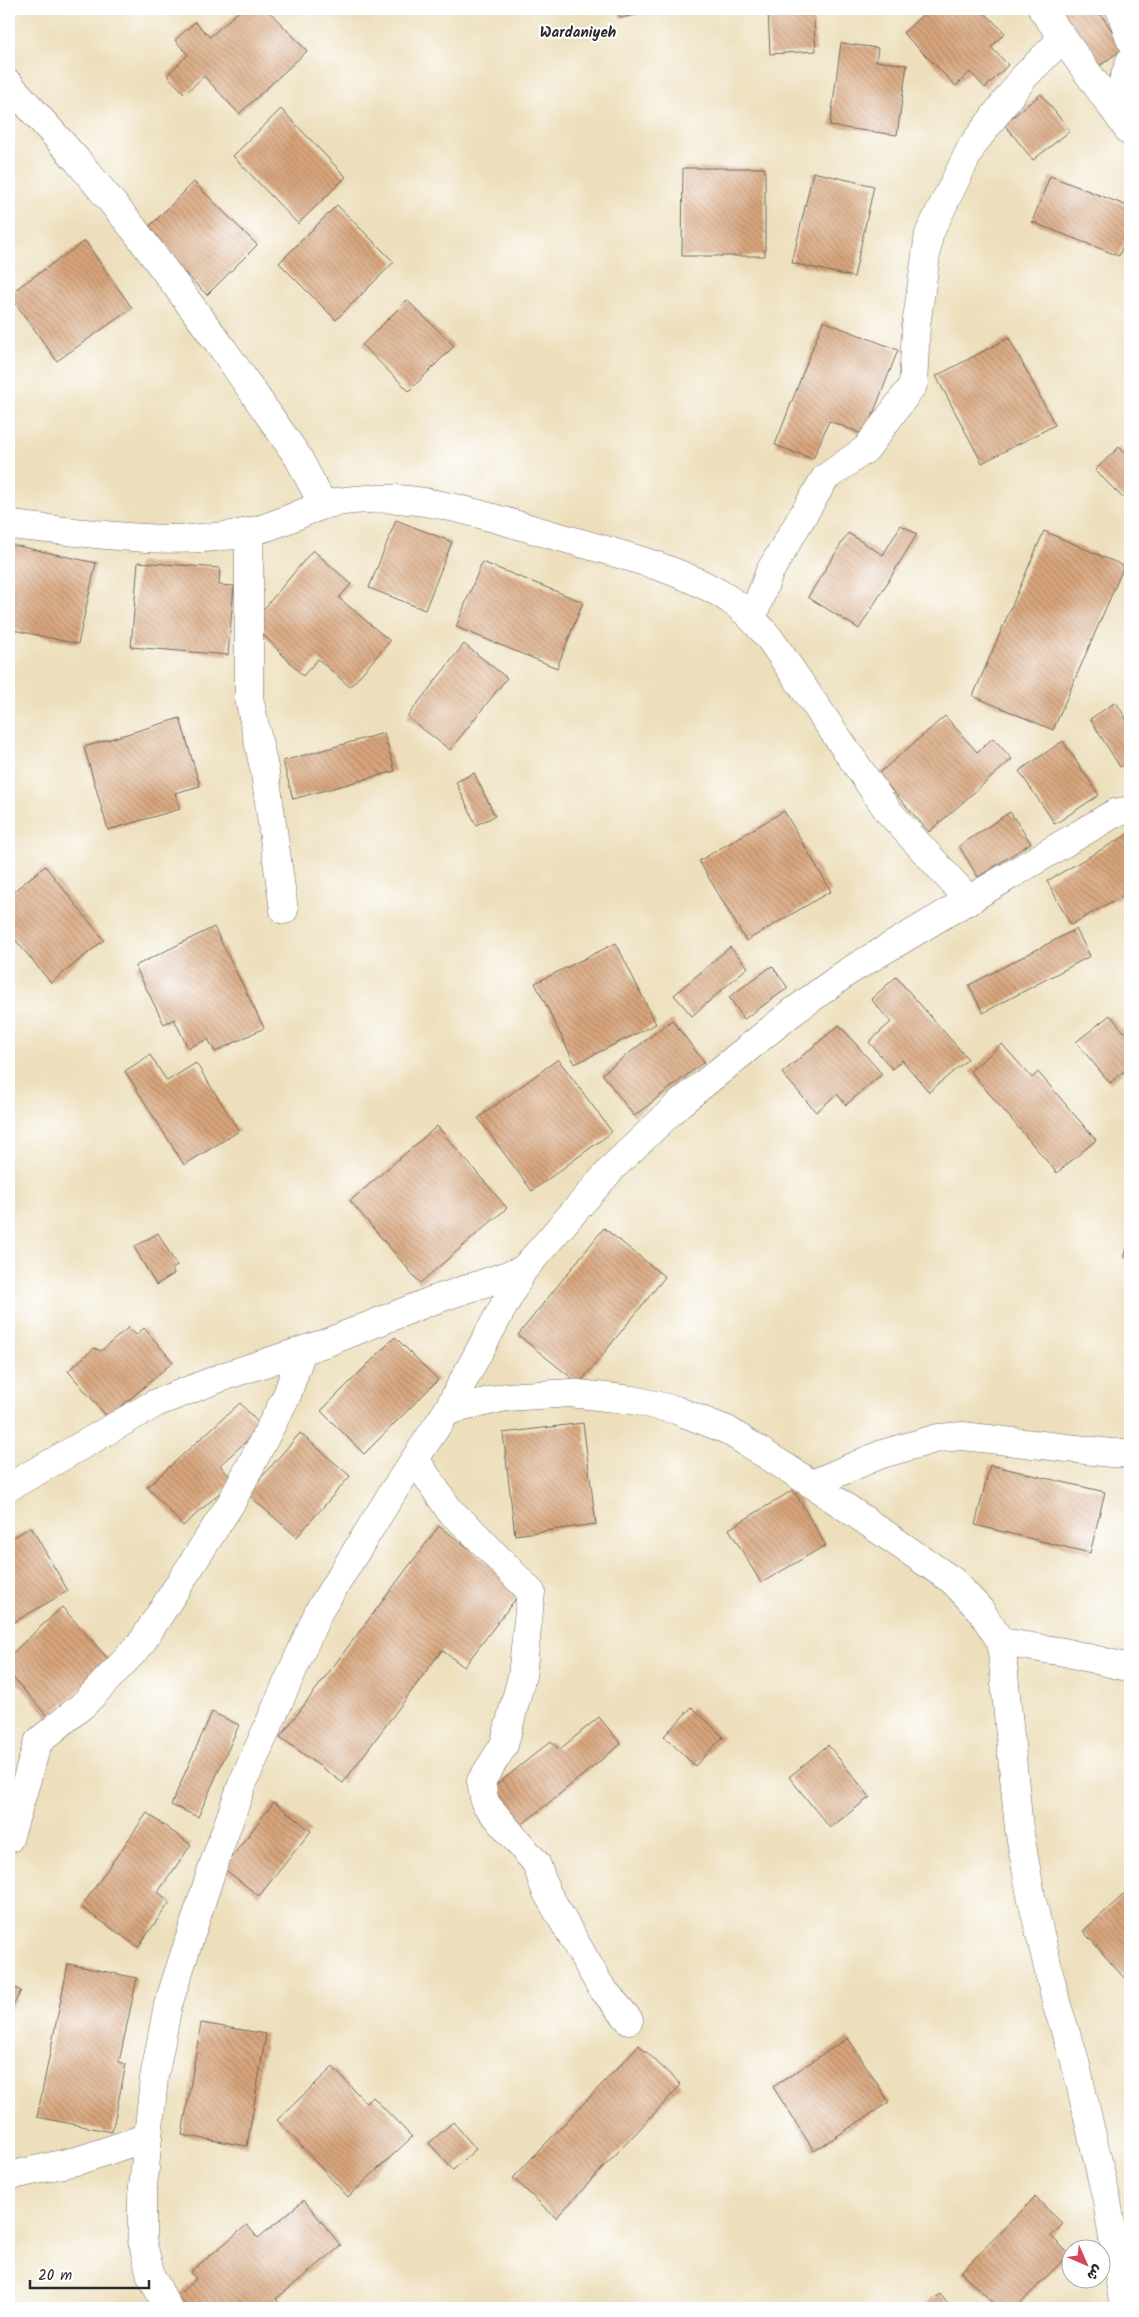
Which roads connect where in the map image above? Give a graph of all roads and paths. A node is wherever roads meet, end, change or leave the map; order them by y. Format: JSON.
{"nodes":[{"id":1,"x":1042,"y":9,"type":"edge"},
{"id":2,"x":1120,"y":9,"type":"edge"},
{"id":3,"x":1063,"y":38,"type":"junction"},
{"id":4,"x":1130,"y":39,"type":"edge"},
{"id":5,"x":1130,"y":61,"type":"edge"},
{"id":6,"x":9,"y":84,"type":"edge"},
{"id":7,"x":1114,"y":108,"type":"junction"},
{"id":8,"x":1130,"y":132,"type":"edge"},
{"id":9,"x":323,"y":505,"type":"junction"},
{"id":10,"x":9,"y":525,"type":"edge"},
{"id":11,"x":249,"y":532,"type":"junction"},
{"id":12,"x":752,"y":618,"type":"junction"},
{"id":13,"x":1130,"y":810,"type":"edge"},
{"id":14,"x":970,"y":901,"type":"junction"},
{"id":15,"x":284,"y":910,"type":"dead end"},
{"id":16,"x":523,"y":1270,"type":"junction"},
{"id":17,"x":302,"y":1351,"type":"junction"},
{"id":18,"x":447,"y":1411,"type":"junction"},
{"id":19,"x":1130,"y":1453,"type":"edge"},
{"id":20,"x":415,"y":1459,"type":"junction"},
{"id":21,"x":812,"y":1484,"type":"junction"},
{"id":22,"x":9,"y":1487,"type":"edge"},
{"id":23,"x":1001,"y":1642,"type":"junction"},
{"id":24,"x":1130,"y":1668,"type":"edge"},
{"id":25,"x":9,"y":1839,"type":"edge"},
{"id":26,"x":629,"y":2020,"type":"dead end"},
{"id":27,"x":148,"y":2138,"type":"junction"},
{"id":28,"x":9,"y":2176,"type":"edge"},
{"id":29,"x":168,"y":2308,"type":"edge"},
{"id":30,"x":1124,"y":2308,"type":"edge"}],
"edges":[{"from":1,"to":3,"type":"street"},
{"from":2,"to":4,"type":"street"},
{"from":3,"to":7,"type":"street"},
{"from":3,"to":12,"type":"street"},
{"from":5,"to":7,"type":"street"},
{"from":6,"to":9,"type":"street"},
{"from":7,"to":8,"type":"street"},
{"from":9,"to":11,"type":"street"},
{"from":9,"to":12,"type":"street"},
{"from":10,"to":11,"type":"street"},
{"from":11,"to":15,"type":"street"},
{"from":12,"to":14,"type":"street"},
{"from":13,"to":14,"type":"street"},
{"from":14,"to":16,"type":"street"},
{"from":16,"to":17,"type":"street"},
{"from":16,"to":18,"type":"street"},
{"from":17,"to":22,"type":"street"},
{"from":17,"to":25,"type":"street"},
{"from":18,"to":20,"type":"street"},
{"from":18,"to":21,"type":"street"},
{"from":19,"to":21,"type":"street"},
{"from":20,"to":26,"type":"street"},
{"from":20,"to":27,"type":"street"},
{"from":21,"to":23,"type":"street"},
{"from":23,"to":24,"type":"street"},
{"from":23,"to":30,"type":"street"},
{"from":27,"to":28,"type":"street"},
{"from":27,"to":29,"type":"street"}]}
